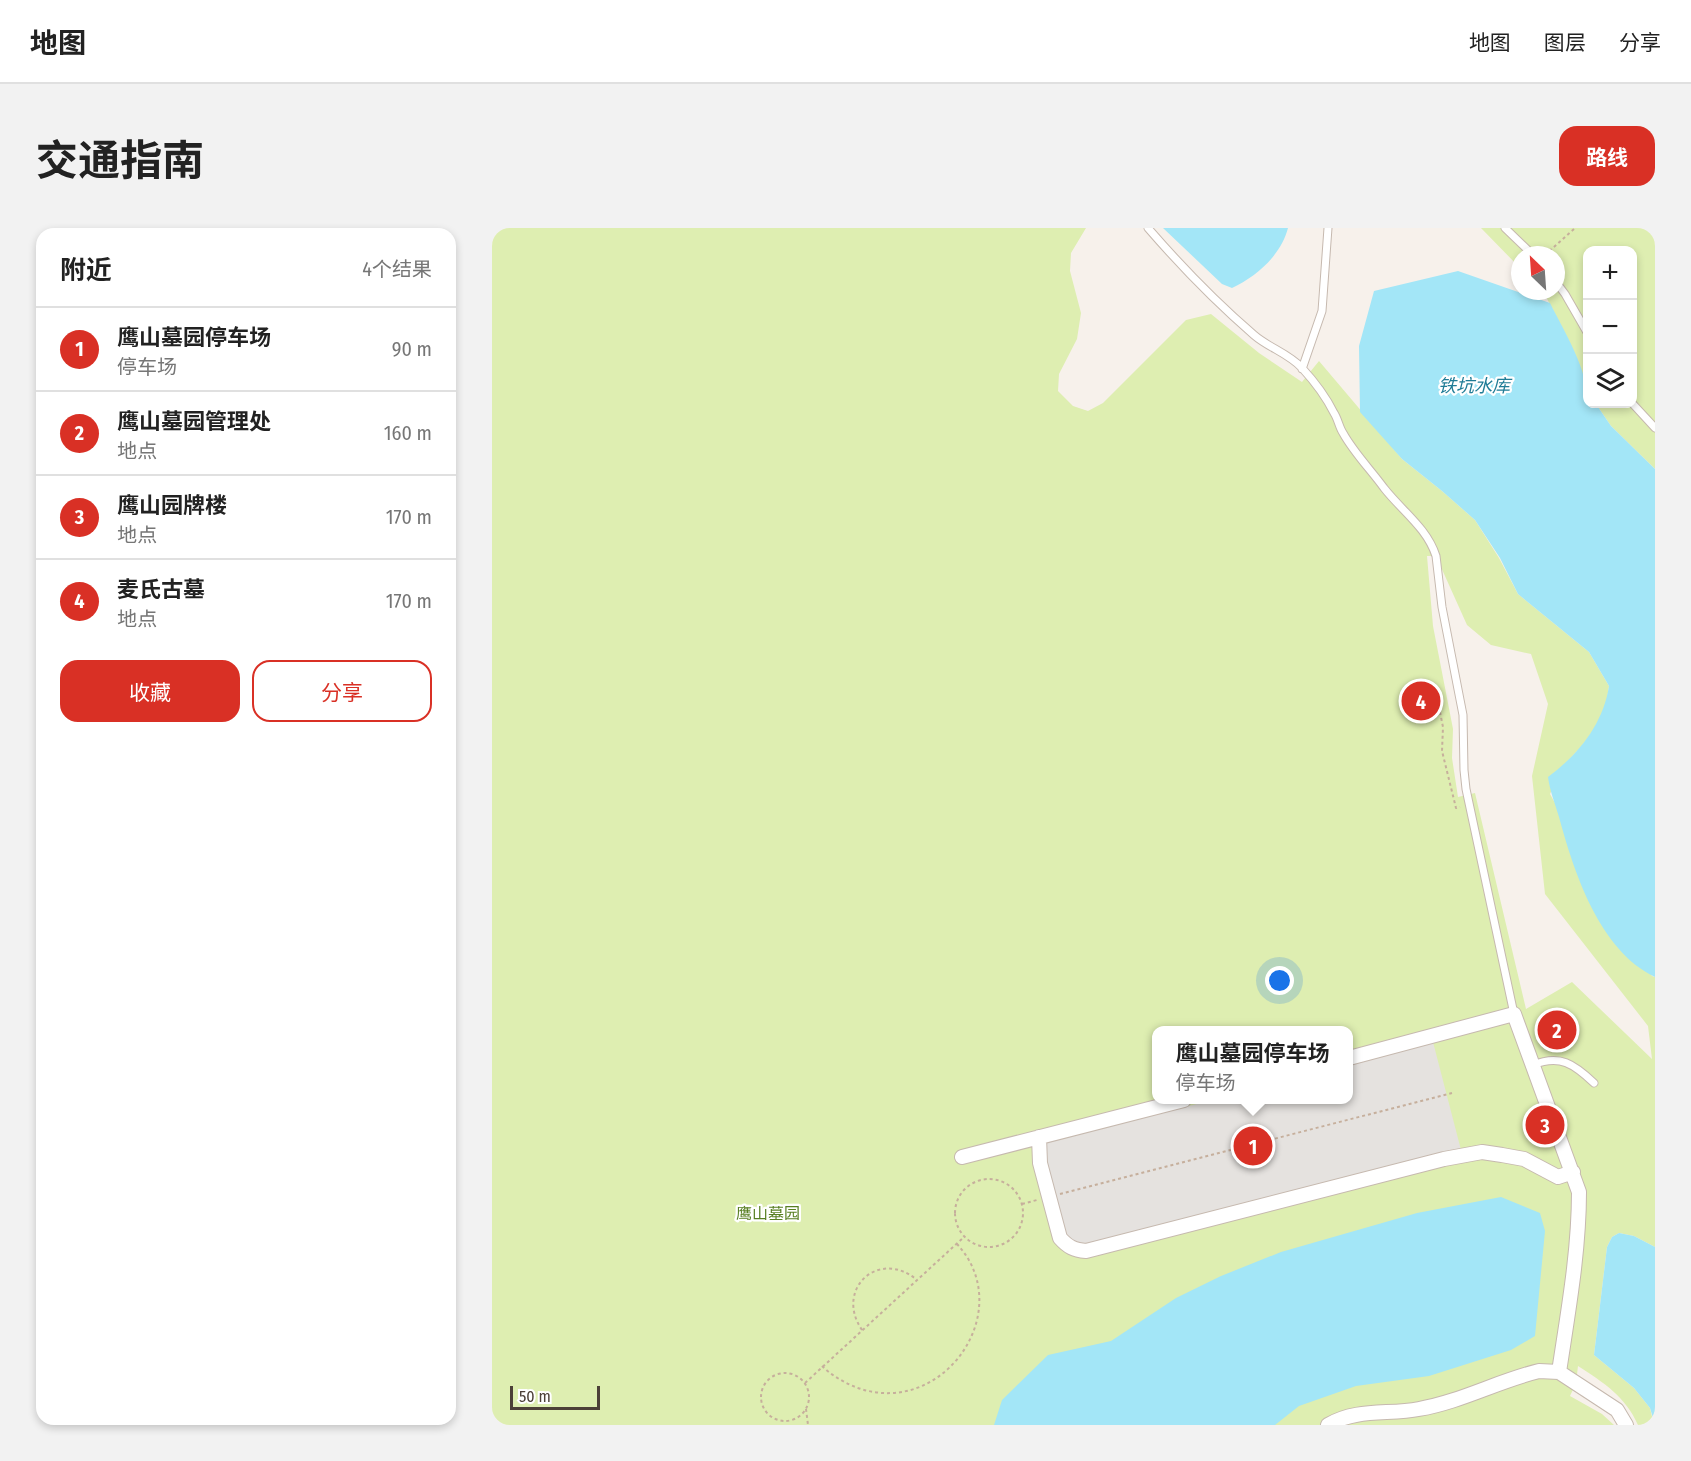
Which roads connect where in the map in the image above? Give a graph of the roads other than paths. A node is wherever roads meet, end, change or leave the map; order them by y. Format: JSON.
{"nodes":[{"id":1,"x":1148,"y":228,"type":"edge"},
{"id":2,"x":1328,"y":228,"type":"edge"},
{"id":3,"x":1505,"y":228,"type":"edge"},
{"id":4,"x":1524,"y":246,"type":"edge"},
{"id":5,"x":1565,"y":294,"type":"edge"},
{"id":6,"x":1583,"y":327,"type":"edge"},
{"id":7,"x":1302,"y":369,"type":"junction"},
{"id":8,"x":1637,"y":408,"type":"edge"},
{"id":9,"x":1655,"y":428,"type":"edge"},
{"id":10,"x":1514,"y":1014,"type":"junction"},
{"id":11,"x":1353,"y":1057,"type":"edge"},
{"id":12,"x":1533,"y":1065,"type":"junction"},
{"id":13,"x":1593,"y":1083,"type":"dead end"},
{"id":14,"x":1168,"y":1104,"type":"edge"},
{"id":15,"x":1039,"y":1137,"type":"junction"},
{"id":16,"x":962,"y":1157,"type":"dead end"},
{"id":17,"x":1572,"y":1172,"type":"junction"},
{"id":18,"x":1559,"y":1372,"type":"junction"},
{"id":19,"x":1328,"y":1425,"type":"edge"},
{"id":20,"x":1626,"y":1425,"type":"edge"}],
"edges":[{"from":1,"to":7,"type":"lane"},
{"from":2,"to":7,"type":"lane"},
{"from":3,"to":4,"type":"lane"},
{"from":5,"to":6,"type":"lane"},
{"from":7,"to":10,"type":"lane"},
{"from":8,"to":9,"type":"lane"},
{"from":10,"to":11,"type":"street"},
{"from":10,"to":12,"type":"street"},
{"from":12,"to":13,"type":"lane"},
{"from":12,"to":17,"type":"street"},
{"from":14,"to":15,"type":"street"},
{"from":15,"to":16,"type":"street"},
{"from":15,"to":17,"type":"street"},
{"from":17,"to":18,"type":"street"},
{"from":18,"to":19,"type":"street"},
{"from":18,"to":20,"type":"street"}]}
